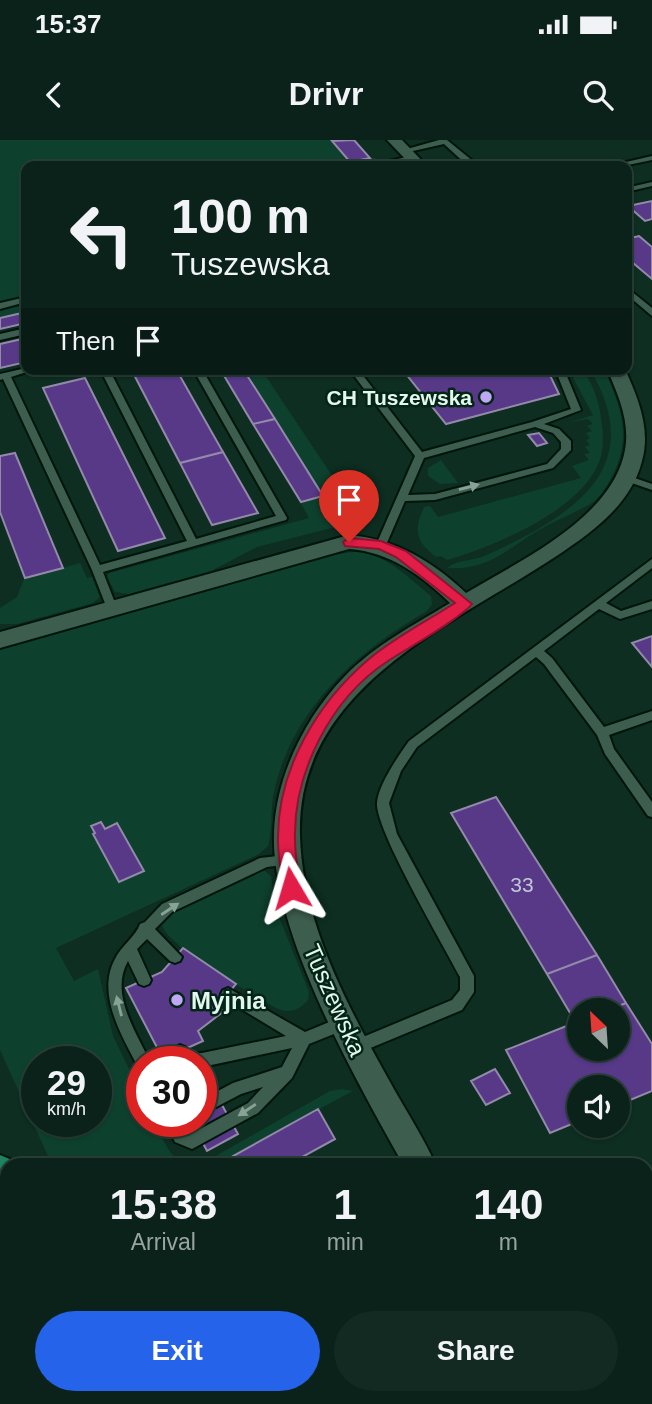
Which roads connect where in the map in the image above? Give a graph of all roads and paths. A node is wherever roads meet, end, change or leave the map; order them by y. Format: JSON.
{"nodes":[{"id":1,"x":444,"y":141,"type":"edge"},
{"id":2,"x":407,"y":154,"type":"edge"},
{"id":3,"x":652,"y":158,"type":"edge"},
{"id":4,"x":388,"y":161,"type":"edge"},
{"id":5,"x":467,"y":161,"type":"edge"},
{"id":6,"x":632,"y":162,"type":"edge"},
{"id":7,"x":652,"y":184,"type":"edge"},
{"id":8,"x":632,"y":189,"type":"edge"},
{"id":9,"x":632,"y":295,"type":"edge"},
{"id":10,"x":21,"y":301,"type":"edge"},
{"id":11,"x":0,"y":306,"type":"edge"},
{"id":12,"x":652,"y":313,"type":"edge"},
{"id":13,"x":21,"y":332,"type":"edge"},
{"id":14,"x":0,"y":337,"type":"edge"},
{"id":15,"x":21,"y":372,"type":"edge"},
{"id":16,"x":107,"y":375,"type":"edge"},
{"id":17,"x":200,"y":375,"type":"edge"},
{"id":18,"x":358,"y":375,"type":"edge"},
{"id":19,"x":561,"y":375,"type":"edge"},
{"id":20,"x":619,"y":375,"type":"edge"},
{"id":21,"x":3,"y":376,"type":"edge"},
{"id":22,"x":645,"y":421,"type":"edge"},
{"id":23,"x":535,"y":425,"type":"junction"},
{"id":24,"x":420,"y":456,"type":"junction"},
{"id":25,"x":629,"y":479,"type":"junction"},
{"id":26,"x":652,"y":487,"type":"edge"},
{"id":27,"x":402,"y":498,"type":"junction"},
{"id":28,"x":193,"y":543,"type":"junction"},
{"id":29,"x":381,"y":545,"type":"junction"},
{"id":30,"x":652,"y":563,"type":"edge"},
{"id":31,"x":97,"y":570,"type":"junction"},
{"id":32,"x":464,"y":604,"type":"junction"},
{"id":33,"x":599,"y":604,"type":"junction"},
{"id":34,"x":652,"y":605,"type":"edge"},
{"id":35,"x":112,"y":607,"type":"junction"},
{"id":36,"x":0,"y":640,"type":"edge"},
{"id":37,"x":536,"y":650,"type":"junction"},
{"id":38,"x":652,"y":715,"type":"edge"},
{"id":39,"x":602,"y":733,"type":"junction"},
{"id":40,"x":652,"y":811,"type":"edge"},
{"id":41,"x":287,"y":860,"type":"junction"},
{"id":42,"x":145,"y":928,"type":"junction"},
{"id":43,"x":129,"y":948,"type":"junction"},
{"id":44,"x":175,"y":957,"type":"dead end"},
{"id":45,"x":144,"y":980,"type":"dead end"},
{"id":46,"x":228,"y":993,"type":"dead end"},
{"id":47,"x":350,"y":1035,"type":"junction"},
{"id":48,"x":304,"y":1039,"type":"junction"},
{"id":49,"x":135,"y":1046,"type":"edge"},
{"id":50,"x":217,"y":1057,"type":"edge"},
{"id":51,"x":287,"y":1073,"type":"junction"},
{"id":52,"x":217,"y":1099,"type":"edge"},
{"id":53,"x":217,"y":1128,"type":"edge"},
{"id":54,"x":180,"y":1137,"type":"edge"},
{"id":55,"x":201,"y":1137,"type":"edge"},
{"id":56,"x":417,"y":1158,"type":"edge"}],
"edges":[{"from":1,"to":2,"type":"lane"},
{"from":1,"to":5,"type":"lane"},
{"from":2,"to":4,"type":"lane"},
{"from":3,"to":6,"type":"lane"},
{"from":7,"to":8,"type":"lane"},
{"from":9,"to":12,"type":"lane"},
{"from":10,"to":11,"type":"lane"},
{"from":13,"to":14,"type":"lane"},
{"from":15,"to":21,"type":"lane"},
{"from":16,"to":28,"type":"lane"},
{"from":17,"to":28,"type":"lane"},
{"from":18,"to":24,"type":"lane"},
{"from":19,"to":23,"type":"lane"},
{"from":20,"to":22,"type":"street","name":"Tuszewska"},
{"from":21,"to":31,"type":"lane"},
{"from":22,"to":25,"type":"street","name":"Tuszewska"},
{"from":23,"to":24,"type":"lane"},
{"from":27,"to":23,"type":"lane","one_way":true},
{"from":24,"to":27,"type":"lane"},
{"from":25,"to":26,"type":"lane"},
{"from":25,"to":32,"type":"street","name":"Tuszewska"},
{"from":27,"to":29,"type":"lane"},
{"from":28,"to":31,"type":"lane"},
{"from":29,"to":32,"type":"street"},
{"from":29,"to":35,"type":"street"},
{"from":30,"to":33,"type":"lane"},
{"from":31,"to":35,"type":"lane"},
{"from":32,"to":41,"type":"street","name":"Tuszewska"},
{"from":33,"to":34,"type":"lane"},
{"from":33,"to":37,"type":"lane"},
{"from":35,"to":36,"type":"street"},
{"from":37,"to":39,"type":"lane"},
{"from":37,"to":47,"type":"lane"},
{"from":38,"to":39,"type":"lane"},
{"from":39,"to":40,"type":"lane"},
{"from":42,"to":41,"type":"lane","one_way":true},
{"from":41,"to":47,"type":"street","name":"Tuszewska"},
{"from":42,"to":43,"type":"lane"},
{"from":42,"to":44,"type":"lane"},
{"from":43,"to":45,"type":"lane"},
{"from":49,"to":43,"type":"lane","one_way":true},
{"from":46,"to":48,"type":"lane"},
{"from":47,"to":48,"type":"lane"},
{"from":47,"to":56,"type":"street","name":"Tuszewska"},
{"from":48,"to":50,"type":"lane"},
{"from":48,"to":51,"type":"lane"},
{"from":51,"to":52,"type":"lane"},
{"from":51,"to":53,"type":"lane","one_way":true},
{"from":55,"to":54,"type":"lane","one_way":true}]}
